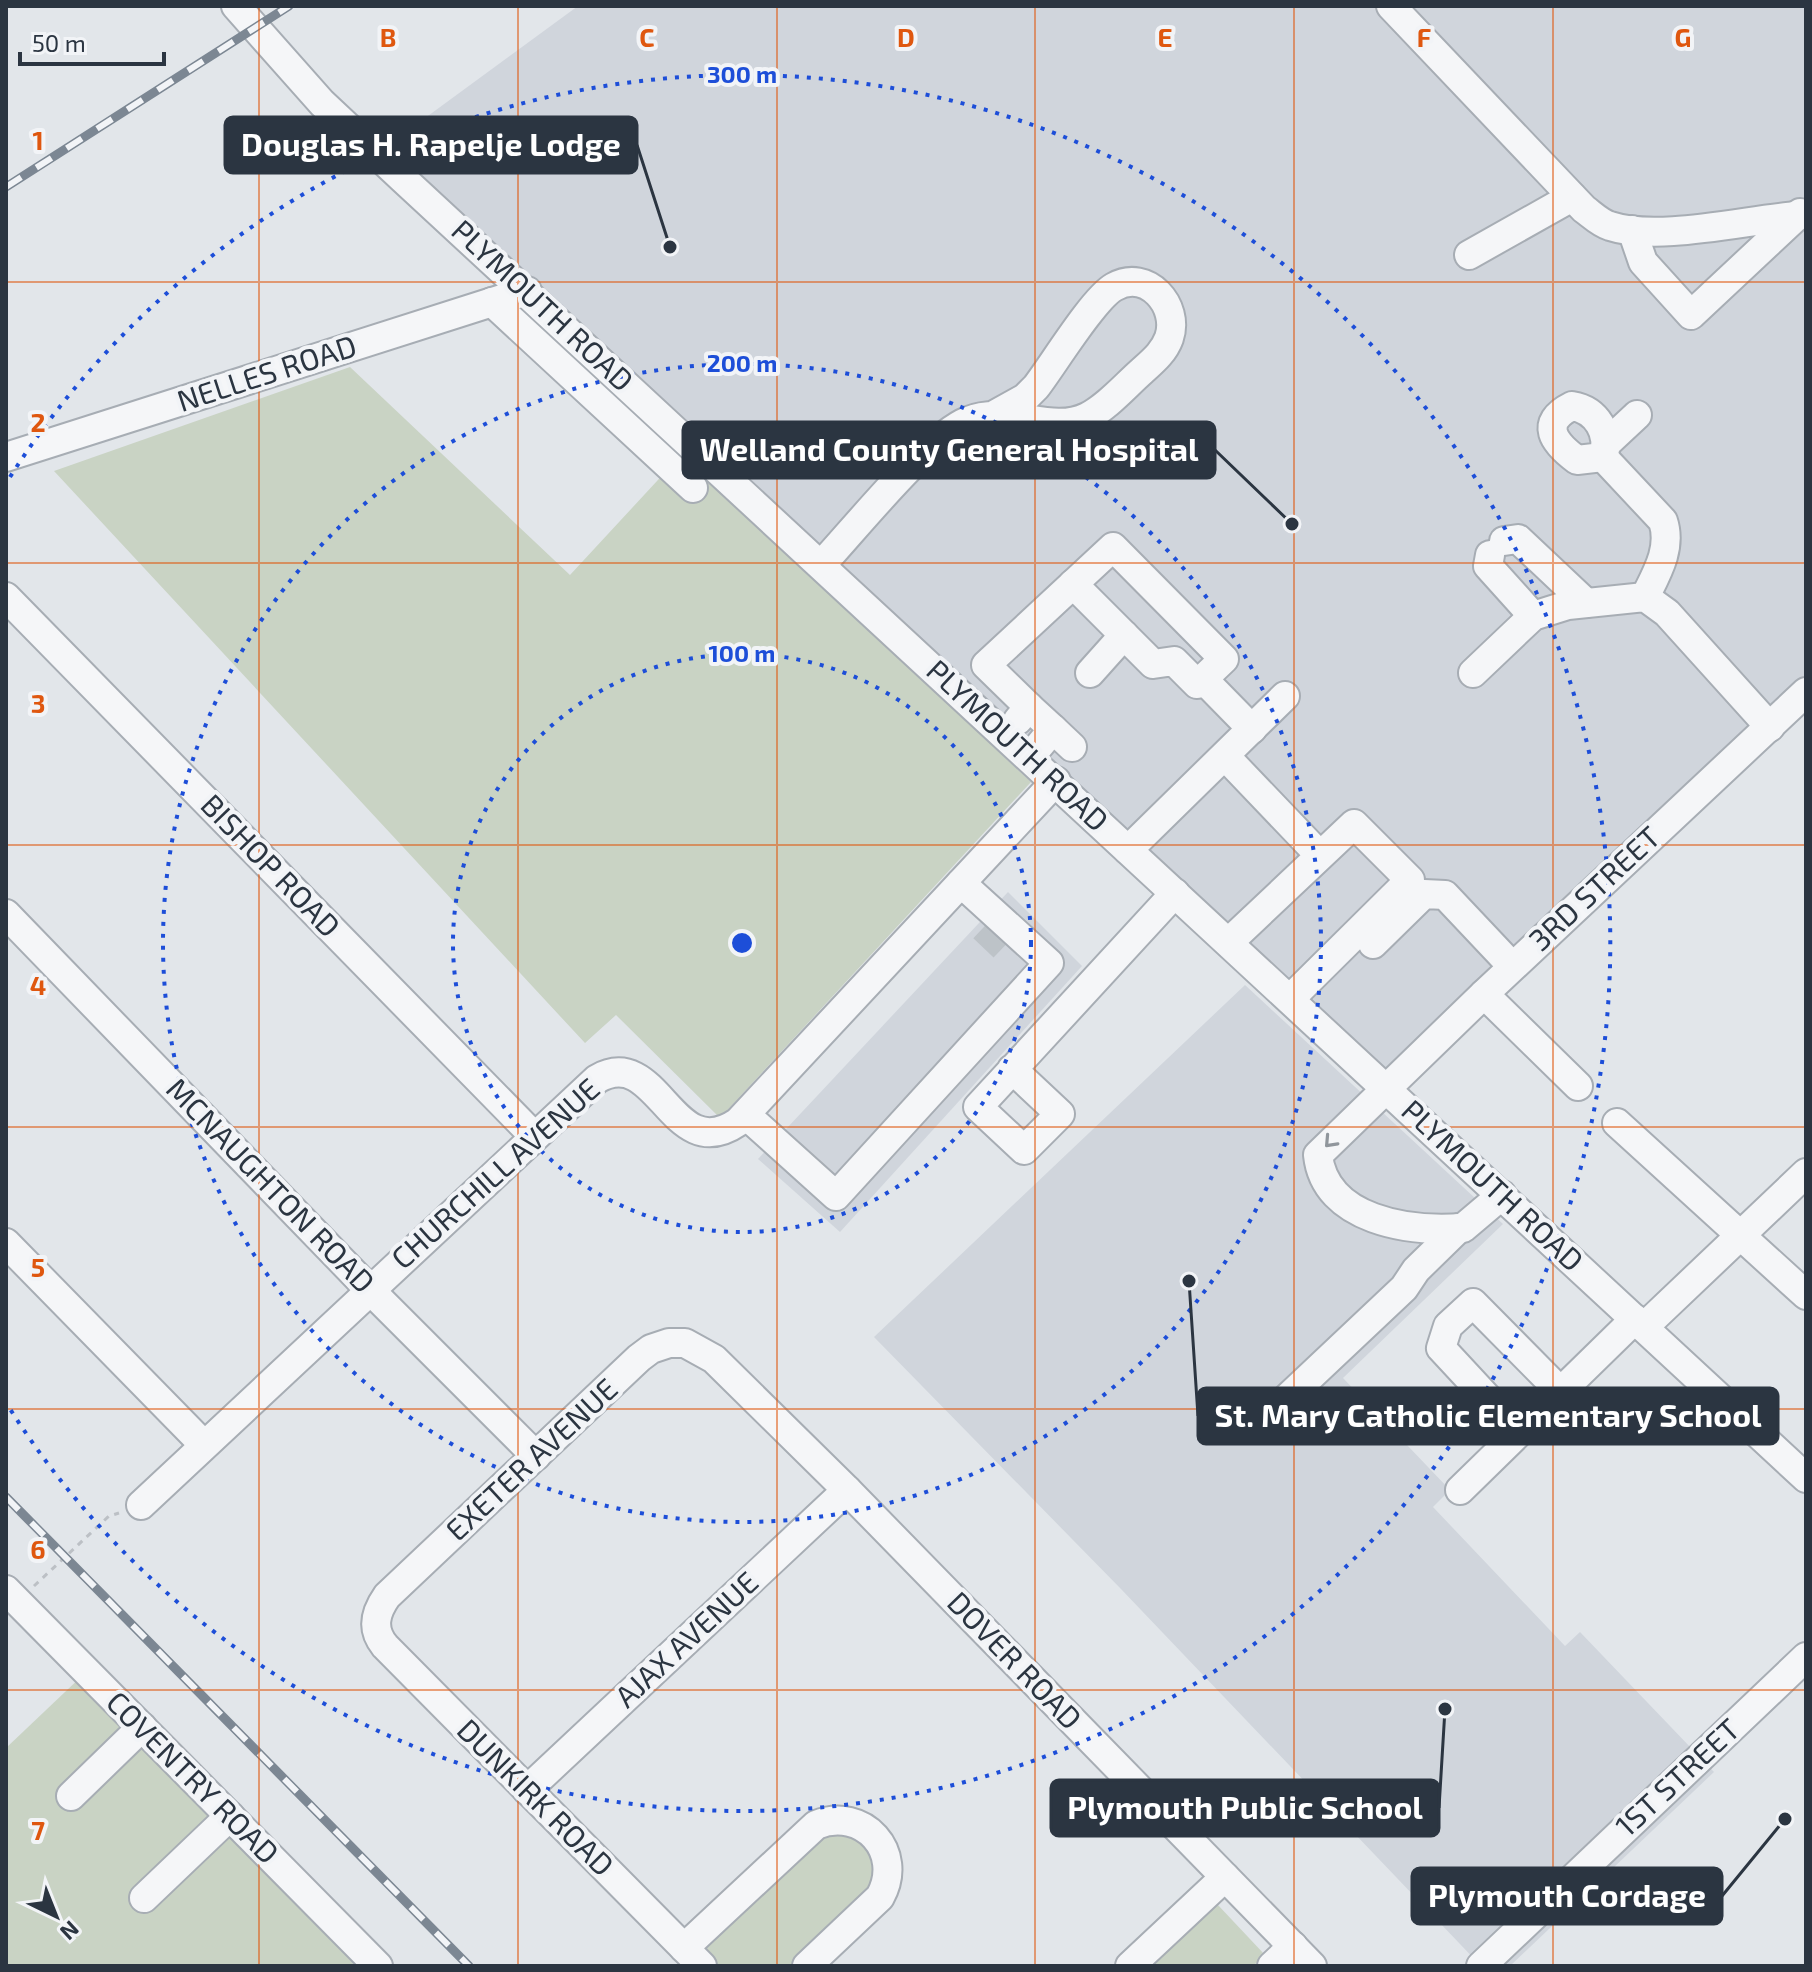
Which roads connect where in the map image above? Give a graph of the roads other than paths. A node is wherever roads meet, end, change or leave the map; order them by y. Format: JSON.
{"nodes":[{"id":1,"x":236,"y":6,"type":"edge"},
{"id":2,"x":1391,"y":6,"type":"edge"},
{"id":3,"x":1572,"y":197,"type":"junction"},
{"id":4,"x":1801,"y":212,"type":"edge"},
{"id":5,"x":1632,"y":230,"type":"junction"},
{"id":6,"x":1469,"y":255,"type":"dead end"},
{"id":7,"x":527,"y":291,"type":"junction"},
{"id":8,"x":492,"y":302,"type":"junction"},
{"id":9,"x":996,"y":414,"type":"junction"},
{"id":10,"x":1637,"y":415,"type":"dead end"},
{"id":11,"x":6,"y":457,"type":"edge"},
{"id":12,"x":693,"y":488,"type":"dead end"},
{"id":13,"x":822,"y":564,"type":"junction"},
{"id":14,"x":1073,"y":584,"type":"junction"},
{"id":15,"x":6,"y":597,"type":"edge"},
{"id":16,"x":1645,"y":597,"type":"junction"},
{"id":17,"x":1586,"y":603,"type":"junction"},
{"id":18,"x":1533,"y":616,"type":"junction"},
{"id":19,"x":1124,"y":635,"type":"junction"},
{"id":20,"x":1090,"y":673,"type":"dead end"},
{"id":21,"x":1473,"y":673,"type":"dead end"},
{"id":22,"x":1203,"y":679,"type":"junction"},
{"id":23,"x":1806,"y":692,"type":"edge"},
{"id":24,"x":1285,"y":696,"type":"dead end"},
{"id":25,"x":1029,"y":707,"type":"junction"},
{"id":26,"x":1770,"y":727,"type":"junction"},
{"id":27,"x":1252,"y":729,"type":"junction"},
{"id":28,"x":1005,"y":734,"type":"junction"},
{"id":29,"x":1225,"y":756,"type":"junction"},
{"id":30,"x":1030,"y":757,"type":"junction"},
{"id":31,"x":1056,"y":781,"type":"junction"},
{"id":32,"x":1310,"y":845,"type":"dead end"},
{"id":33,"x":1128,"y":850,"type":"junction"},
{"id":34,"x":968,"y":888,"type":"junction"},
{"id":35,"x":1175,"y":893,"type":"junction"},
{"id":36,"x":6,"y":914,"type":"edge"},
{"id":37,"x":983,"y":928,"type":"tunnel mouth"},
{"id":38,"x":1229,"y":942,"type":"junction"},
{"id":39,"x":1373,"y":944,"type":"dead end"},
{"id":40,"x":1005,"y":949,"type":"tunnel mouth"},
{"id":41,"x":1512,"y":966,"type":"junction"},
{"id":42,"x":1036,"y":977,"type":"junction"},
{"id":43,"x":1484,"y":994,"type":"junction"},
{"id":44,"x":1290,"y":999,"type":"junction"},
{"id":45,"x":1012,"y":1069,"type":"dead end"},
{"id":46,"x":1578,"y":1086,"type":"dead end"},
{"id":47,"x":1386,"y":1088,"type":"junction"},
{"id":48,"x":746,"y":1115,"type":"junction"},
{"id":49,"x":1617,"y":1123,"type":"dead end"},
{"id":50,"x":534,"y":1136,"type":"junction"},
{"id":51,"x":1806,"y":1173,"type":"edge"},
{"id":52,"x":1502,"y":1195,"type":"junction"},
{"id":53,"x":1459,"y":1228,"type":"junction"},
{"id":54,"x":1739,"y":1237,"type":"junction"},
{"id":55,"x":6,"y":1243,"type":"edge"},
{"id":56,"x":370,"y":1290,"type":"junction"},
{"id":57,"x":1806,"y":1295,"type":"edge"},
{"id":58,"x":1640,"y":1323,"type":"junction"},
{"id":59,"x":714,"y":1359,"type":"joint"},
{"id":60,"x":1561,"y":1392,"type":"junction"},
{"id":61,"x":1265,"y":1419,"type":"dead end"},
{"id":62,"x":1519,"y":1432,"type":"junction"},
{"id":63,"x":204,"y":1445,"type":"junction"},
{"id":64,"x":536,"y":1456,"type":"junction"},
{"id":65,"x":1806,"y":1478,"type":"edge"},
{"id":66,"x":847,"y":1490,"type":"junction"},
{"id":67,"x":1460,"y":1490,"type":"dead end"},
{"id":68,"x":141,"y":1505,"type":"road end"},
{"id":69,"x":12,"y":1596,"type":"edge"},
{"id":70,"x":376,"y":1625,"type":"joint"},
{"id":71,"x":1806,"y":1657,"type":"edge"},
{"id":72,"x":142,"y":1727,"type":"junction"},
{"id":73,"x":527,"y":1790,"type":"junction"},
{"id":74,"x":71,"y":1796,"type":"dead end"},
{"id":75,"x":230,"y":1816,"type":"junction"},
{"id":76,"x":1225,"y":1877,"type":"junction"},
{"id":77,"x":144,"y":1898,"type":"dead end"},
{"id":78,"x":1302,"y":1956,"type":"edge"},
{"id":79,"x":693,"y":1957,"type":"edge"},
{"id":80,"x":378,"y":1966,"type":"edge"},
{"id":81,"x":807,"y":1966,"type":"edge"},
{"id":82,"x":1130,"y":1966,"type":"edge"},
{"id":83,"x":1272,"y":1966,"type":"edge"},
{"id":84,"x":1481,"y":1966,"type":"edge"}],
"edges":[{"from":1,"to":7,"type":"street","name":"PLYMOUTH ROAD"},
{"from":2,"to":3,"type":"street"},
{"from":3,"to":5,"type":"street"},
{"from":3,"to":6,"type":"street"},
{"from":4,"to":5,"type":"street"},
{"from":4,"to":5,"type":"street"},
{"from":7,"to":8,"type":"street","name":"NELLES ROAD"},
{"from":7,"to":13,"type":"street","name":"PLYMOUTH ROAD"},
{"from":8,"to":11,"type":"street","name":"NELLES ROAD"},
{"from":8,"to":12,"type":"street"},
{"from":9,"to":9,"type":"street"},
{"from":9,"to":13,"type":"street"},
{"from":10,"to":16,"type":"street"},
{"from":13,"to":28,"type":"street","name":"PLYMOUTH ROAD"},
{"from":14,"to":19,"type":"street"},
{"from":14,"to":22,"type":"street"},
{"from":14,"to":25,"type":"street"},
{"from":15,"to":50,"type":"street","name":"BISHOP ROAD"},
{"from":16,"to":17,"type":"street"},
{"from":16,"to":26,"type":"street"},
{"from":17,"to":18,"type":"street"},
{"from":17,"to":18,"type":"street"},
{"from":18,"to":21,"type":"street"},
{"from":19,"to":20,"type":"street"},
{"from":19,"to":22,"type":"street"},
{"from":22,"to":27,"type":"street"},
{"from":23,"to":26,"type":"street","name":"3RD STREET"},
{"from":24,"to":27,"type":"street"},
{"from":25,"to":28,"type":"street"},
{"from":25,"to":30,"type":"street"},
{"from":26,"to":41,"type":"street","name":"3RD STREET"},
{"from":27,"to":29,"type":"street"},
{"from":28,"to":30,"type":"street","name":"PLYMOUTH ROAD"},
{"from":29,"to":32,"type":"street"},
{"from":29,"to":33,"type":"street"},
{"from":30,"to":31,"type":"street","name":"PLYMOUTH ROAD"},
{"from":31,"to":33,"type":"street","name":"PLYMOUTH ROAD"},
{"from":31,"to":34,"type":"street","name":"CHURCHILL AVENUE"},
{"from":33,"to":35,"type":"street","name":"PLYMOUTH ROAD"},
{"from":34,"to":37,"type":"street"},
{"from":34,"to":42,"type":"street"},
{"from":34,"to":48,"type":"street","name":"CHURCHILL AVENUE"},
{"from":35,"to":38,"type":"street","name":"PLYMOUTH ROAD"},
{"from":35,"to":45,"type":"street"},
{"from":36,"to":56,"type":"street","name":"MCNAUGHTON ROAD"},
{"from":38,"to":44,"type":"street","name":"PLYMOUTH ROAD"},
{"from":38,"to":44,"type":"street"},
{"from":39,"to":41,"type":"street"},
{"from":40,"to":42,"type":"street"},
{"from":41,"to":43,"type":"street","name":"3RD STREET"},
{"from":42,"to":48,"type":"street"},
{"from":43,"to":46,"type":"street"},
{"from":43,"to":47,"type":"street","name":"3RD STREET"},
{"from":44,"to":47,"type":"street","name":"PLYMOUTH ROAD"},
{"from":47,"to":52,"type":"street","name":"PLYMOUTH ROAD"},
{"from":47,"to":53,"type":"street","name":"3RD STREET","one_way":true},
{"from":48,"to":50,"type":"street","name":"CHURCHILL AVENUE"},
{"from":49,"to":54,"type":"street"},
{"from":50,"to":56,"type":"street","name":"CHURCHILL AVENUE"},
{"from":51,"to":54,"type":"street"},
{"from":52,"to":53,"type":"street"},
{"from":52,"to":58,"type":"street","name":"PLYMOUTH ROAD"},
{"from":53,"to":61,"type":"street"},
{"from":54,"to":57,"type":"street"},
{"from":54,"to":58,"type":"street"},
{"from":55,"to":63,"type":"street"},
{"from":56,"to":63,"type":"street","name":"CHURCHILL AVENUE"},
{"from":56,"to":64,"type":"street","name":"MCNAUGHTON ROAD"},
{"from":58,"to":60,"type":"street"},
{"from":58,"to":65,"type":"street","name":"PLYMOUTH ROAD"},
{"from":59,"to":64,"type":"street","name":"EXETER AVENUE"},
{"from":59,"to":66,"type":"street","name":"DOVER ROAD"},
{"from":60,"to":62,"type":"street"},
{"from":60,"to":62,"type":"street"},
{"from":62,"to":67,"type":"street"},
{"from":63,"to":68,"type":"street","name":"CHURCHILL AVENUE"},
{"from":64,"to":70,"type":"street","name":"EXETER AVENUE"},
{"from":66,"to":73,"type":"street","name":"AJAX AVENUE"},
{"from":66,"to":76,"type":"street","name":"DOVER ROAD"},
{"from":69,"to":72,"type":"street","name":"COVENTRY ROAD"},
{"from":70,"to":73,"type":"street","name":"DUNKIRK ROAD"},
{"from":71,"to":84,"type":"street","name":"1ST STREET"},
{"from":72,"to":74,"type":"street"},
{"from":72,"to":75,"type":"street","name":"COVENTRY ROAD"},
{"from":73,"to":79,"type":"street","name":"DUNKIRK ROAD"},
{"from":75,"to":77,"type":"street"},
{"from":75,"to":80,"type":"street","name":"COVENTRY ROAD"},
{"from":76,"to":78,"type":"street","name":"DOVER ROAD"},
{"from":76,"to":82,"type":"street"},
{"from":78,"to":83,"type":"street"},
{"from":79,"to":81,"type":"street"}]}
